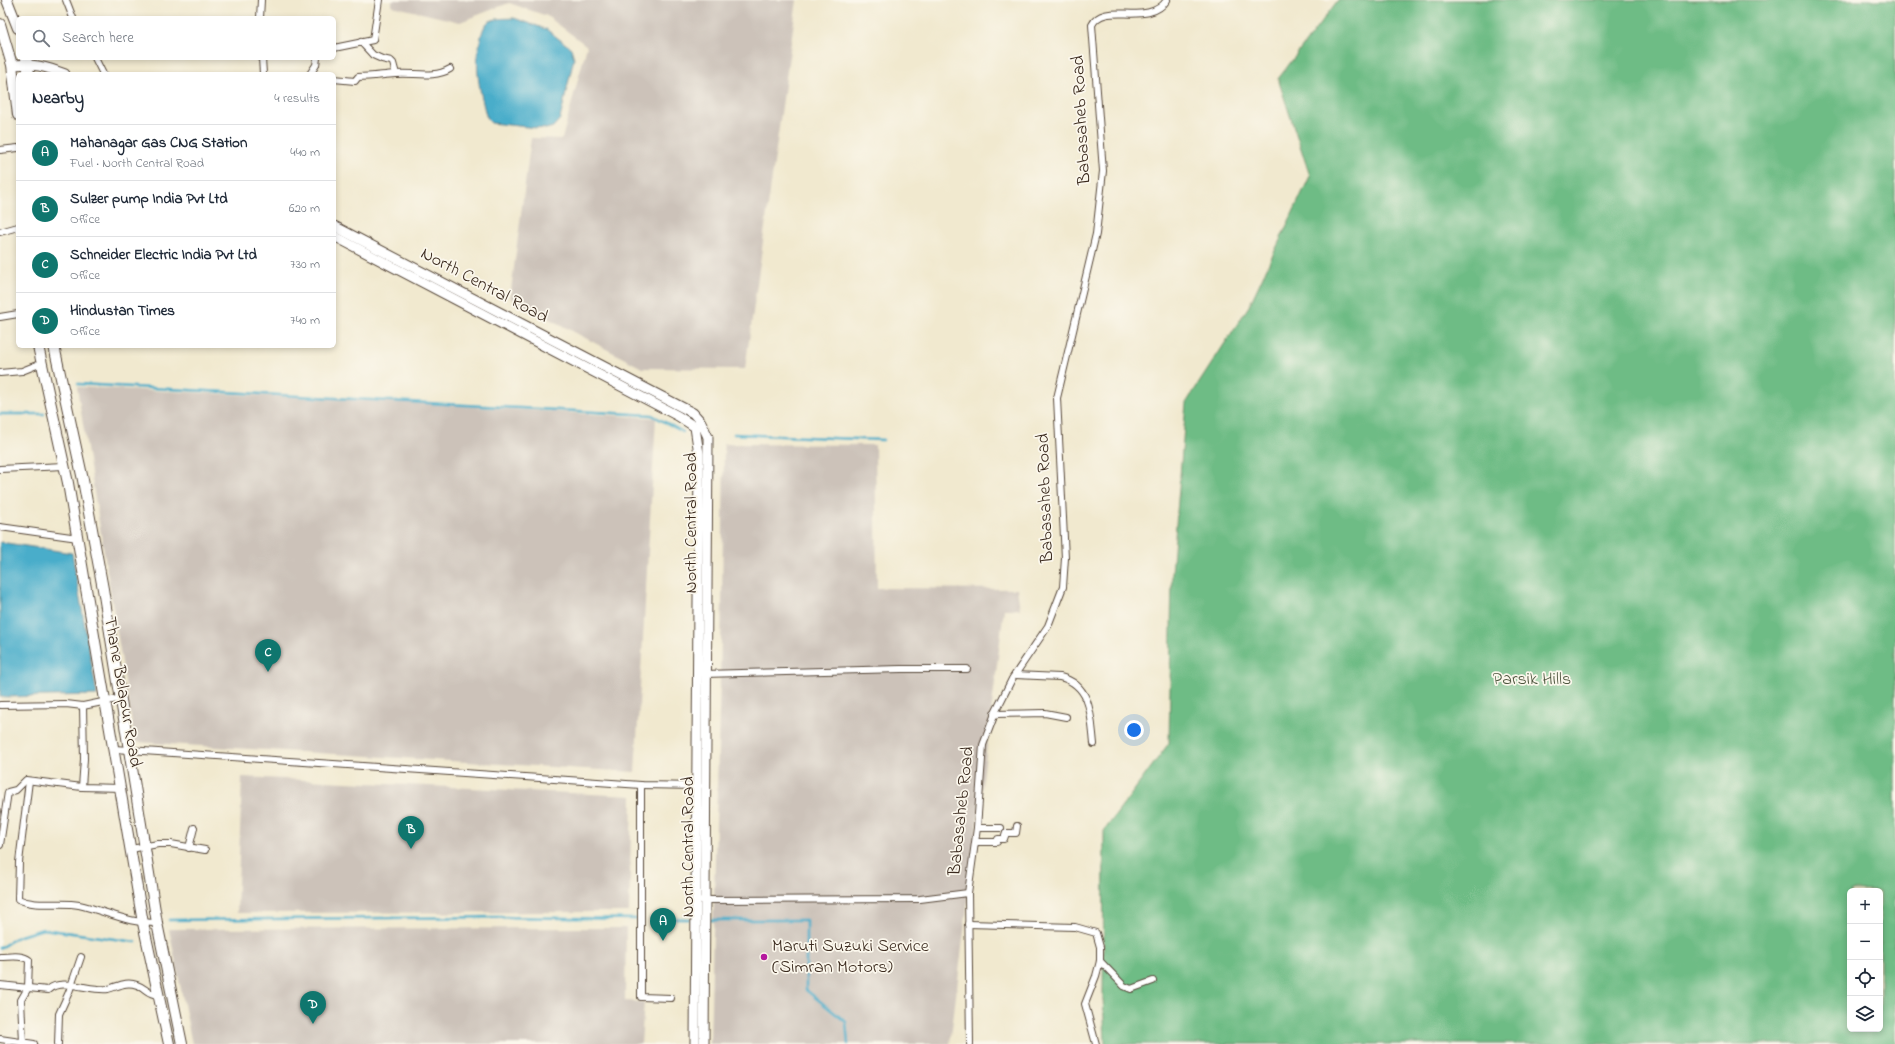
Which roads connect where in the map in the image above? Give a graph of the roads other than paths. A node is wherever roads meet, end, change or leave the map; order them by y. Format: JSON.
{"nodes":[{"id":1,"x":7,"y":0,"type":"edge"},
{"id":2,"x":66,"y":0,"type":"edge"},
{"id":3,"x":261,"y":0,"type":"edge"},
{"id":4,"x":379,"y":0,"type":"edge"},
{"id":5,"x":1167,"y":0,"type":"edge"},
{"id":6,"x":72,"y":16,"type":"edge"},
{"id":7,"x":260,"y":16,"type":"edge"},
{"id":8,"x":16,"y":23,"type":"edge"},
{"id":9,"x":0,"y":24,"type":"edge"},
{"id":10,"x":361,"y":42,"type":"junction"},
{"id":11,"x":336,"y":48,"type":"edge"},
{"id":12,"x":96,"y":60,"type":"edge"},
{"id":13,"x":262,"y":60,"type":"edge"},
{"id":14,"x":317,"y":60,"type":"edge"},
{"id":15,"x":27,"y":61,"type":"edge"},
{"id":16,"x":12,"y":65,"type":"junction"},
{"id":17,"x":450,"y":69,"type":"dead end"},
{"id":18,"x":29,"y":72,"type":"edge"},
{"id":19,"x":60,"y":72,"type":"edge"},
{"id":20,"x":102,"y":72,"type":"edge"},
{"id":21,"x":263,"y":72,"type":"edge"},
{"id":22,"x":311,"y":72,"type":"edge"},
{"id":23,"x":396,"y":74,"type":"junction"},
{"id":24,"x":336,"y":79,"type":"edge"},
{"id":25,"x":16,"y":83,"type":"edge"},
{"id":26,"x":16,"y":148,"type":"edge"},
{"id":27,"x":0,"y":150,"type":"edge"},
{"id":28,"x":336,"y":227,"type":"edge"},
{"id":29,"x":16,"y":228,"type":"edge"},
{"id":30,"x":0,"y":232,"type":"edge"},
{"id":31,"x":336,"y":237,"type":"edge"},
{"id":32,"x":16,"y":314,"type":"edge"},
{"id":33,"x":0,"y":317,"type":"edge"},
{"id":34,"x":38,"y":348,"type":"edge"},
{"id":35,"x":54,"y":348,"type":"edge"},
{"id":36,"x":42,"y":363,"type":"junction"},
{"id":37,"x":0,"y":372,"type":"edge"},
{"id":38,"x":699,"y":426,"type":"junction"},
{"id":39,"x":64,"y":466,"type":"junction"},
{"id":40,"x":0,"y":469,"type":"edge"},
{"id":41,"x":0,"y":527,"type":"edge"},
{"id":42,"x":78,"y":538,"type":"junction"},
{"id":43,"x":967,"y":669,"type":"dead end"},
{"id":44,"x":697,"y":674,"type":"junction"},
{"id":45,"x":707,"y":674,"type":"junction"},
{"id":46,"x":1016,"y":675,"type":"junction"},
{"id":47,"x":122,"y":698,"type":"junction"},
{"id":48,"x":106,"y":701,"type":"junction"},
{"id":49,"x":0,"y":705,"type":"edge"},
{"id":50,"x":83,"y":706,"type":"junction"},
{"id":51,"x":994,"y":714,"type":"junction"},
{"id":52,"x":1066,"y":717,"type":"dead end"},
{"id":53,"x":1094,"y":744,"type":"dead end"},
{"id":54,"x":114,"y":749,"type":"junction"},
{"id":55,"x":130,"y":750,"type":"junction"},
{"id":56,"x":29,"y":781,"type":"junction"},
{"id":57,"x":641,"y":785,"type":"junction"},
{"id":58,"x":701,"y":786,"type":"junction"},
{"id":59,"x":82,"y":787,"type":"junction"},
{"id":60,"x":121,"y":788,"type":"junction"},
{"id":61,"x":1017,"y":826,"type":"dead end"},
{"id":62,"x":194,"y":828,"type":"dead end"},
{"id":63,"x":977,"y":828,"type":"junction"},
{"id":64,"x":1001,"y":828,"type":"dead end"},
{"id":65,"x":976,"y":842,"type":"junction"},
{"id":66,"x":0,"y":845,"type":"edge"},
{"id":67,"x":145,"y":846,"type":"junction"},
{"id":68,"x":189,"y":848,"type":"junction"},
{"id":69,"x":131,"y":849,"type":"junction"},
{"id":70,"x":205,"y":850,"type":"dead end"},
{"id":71,"x":968,"y":893,"type":"junction"},
{"id":72,"x":700,"y":900,"type":"junction"},
{"id":73,"x":157,"y":923,"type":"junction"},
{"id":74,"x":144,"y":924,"type":"junction"},
{"id":75,"x":968,"y":924,"type":"junction"},
{"id":76,"x":0,"y":957,"type":"edge"},
{"id":77,"x":81,"y":957,"type":"dead end"},
{"id":78,"x":1100,"y":961,"type":"junction"},
{"id":79,"x":1153,"y":981,"type":"dead end"},
{"id":80,"x":0,"y":985,"type":"edge"},
{"id":81,"x":70,"y":985,"type":"junction"},
{"id":82,"x":28,"y":988,"type":"junction"},
{"id":83,"x":159,"y":995,"type":"junction"},
{"id":84,"x":671,"y":998,"type":"dead end"},
{"id":85,"x":0,"y":1039,"type":"edge"},
{"id":86,"x":23,"y":1042,"type":"junction"},
{"id":87,"x":34,"y":1044,"type":"edge"},
{"id":88,"x":58,"y":1044,"type":"edge"},
{"id":89,"x":169,"y":1044,"type":"edge"},
{"id":90,"x":182,"y":1044,"type":"edge"},
{"id":91,"x":695,"y":1044,"type":"edge"},
{"id":92,"x":704,"y":1044,"type":"edge"},
{"id":93,"x":970,"y":1044,"type":"edge"},
{"id":94,"x":1096,"y":1044,"type":"edge"}],
"edges":[{"from":1,"to":8,"type":"main road"},
{"from":2,"to":6,"type":"street"},
{"from":3,"to":7,"type":"street"},
{"from":4,"to":10,"type":"street"},
{"from":5,"to":46,"type":"street","name":"Babasaheb Road"},
{"from":9,"to":16,"type":"main road"},
{"from":10,"to":11,"type":"street"},
{"from":10,"to":23,"type":"street"},
{"from":12,"to":20,"type":"street"},
{"from":13,"to":21,"type":"street"},
{"from":14,"to":22,"type":"street"},
{"from":15,"to":16,"type":"main road"},
{"from":15,"to":18,"type":"main road"},
{"from":15,"to":19,"type":"main road"},
{"from":16,"to":25,"type":"main road"},
{"from":17,"to":23,"type":"street"},
{"from":23,"to":24,"type":"street"},
{"from":26,"to":27,"type":"street"},
{"from":28,"to":38,"type":"main road","name":"North Central Road"},
{"from":29,"to":30,"type":"street"},
{"from":31,"to":38,"type":"main road","name":"North Central Road"},
{"from":32,"to":33,"type":"street"},
{"from":34,"to":36,"type":"main road","name":"Thane Belapur Road"},
{"from":35,"to":47,"type":"main road","name":"Thane Belapur Road"},
{"from":36,"to":37,"type":"street"},
{"from":36,"to":39,"type":"main road","name":"Thane Belapur Road"},
{"from":38,"to":44,"type":"main road","name":"North Central Road"},
{"from":38,"to":45,"type":"main road","name":"North Central Road"},
{"from":39,"to":40,"type":"street"},
{"from":39,"to":42,"type":"main road","name":"Thane Belapur Road"},
{"from":41,"to":42,"type":"street"},
{"from":42,"to":48,"type":"main road","name":"Thane Belapur Road"},
{"from":43,"to":45,"type":"street"},
{"from":44,"to":45,"type":"street"},
{"from":44,"to":58,"type":"main road","name":"North Central Road"},
{"from":45,"to":58,"type":"main road","name":"North Central Road"},
{"from":46,"to":51,"type":"street","name":"Babasaheb Road"},
{"from":46,"to":53,"type":"street"},
{"from":47,"to":48,"type":"street"},
{"from":47,"to":55,"type":"main road","name":"Thane Belapur Road"},
{"from":48,"to":50,"type":"street"},
{"from":48,"to":54,"type":"main road","name":"Thane Belapur Road"},
{"from":49,"to":50,"type":"street"},
{"from":50,"to":59,"type":"street"},
{"from":51,"to":52,"type":"street"},
{"from":51,"to":63,"type":"street","name":"Babasaheb Road"},
{"from":54,"to":55,"type":"street"},
{"from":54,"to":60,"type":"main road","name":"Thane Belapur Road"},
{"from":55,"to":57,"type":"street"},
{"from":55,"to":67,"type":"main road","name":"Thane Belapur Road"},
{"from":56,"to":59,"type":"street"},
{"from":56,"to":66,"type":"street"},
{"from":56,"to":74,"type":"street"},
{"from":57,"to":58,"type":"street"},
{"from":57,"to":84,"type":"street"},
{"from":58,"to":72,"type":"main road","name":"North Central Road"},
{"from":59,"to":60,"type":"street"},
{"from":60,"to":69,"type":"main road","name":"Thane Belapur Road"},
{"from":61,"to":65,"type":"street"},
{"from":62,"to":68,"type":"street"},
{"from":63,"to":64,"type":"street"},
{"from":63,"to":65,"type":"street","name":"Babasaheb Road"},
{"from":65,"to":71,"type":"street","name":"Babasaheb Road"},
{"from":67,"to":68,"type":"street"},
{"from":67,"to":69,"type":"street"},
{"from":67,"to":73,"type":"main road","name":"Thane Belapur Road"},
{"from":68,"to":70,"type":"street"},
{"from":69,"to":74,"type":"main road","name":"Thane Belapur Road"},
{"from":71,"to":72,"type":"street"},
{"from":71,"to":75,"type":"street","name":"Babasaheb Road"},
{"from":72,"to":91,"type":"main road","name":"North Central Road"},
{"from":72,"to":92,"type":"main road","name":"North Central Road"},
{"from":73,"to":74,"type":"street"},
{"from":73,"to":90,"type":"main road","name":"Thane Belapur Road"},
{"from":74,"to":83,"type":"main road","name":"Thane Belapur Road"},
{"from":75,"to":78,"type":"street"},
{"from":75,"to":93,"type":"street","name":"Babasaheb Road"},
{"from":76,"to":82,"type":"street"},
{"from":77,"to":81,"type":"street"},
{"from":78,"to":79,"type":"street"},
{"from":78,"to":94,"type":"street"},
{"from":80,"to":82,"type":"street"},
{"from":81,"to":82,"type":"street"},
{"from":81,"to":83,"type":"street"},
{"from":81,"to":88,"type":"street"},
{"from":82,"to":86,"type":"street"},
{"from":83,"to":89,"type":"main road","name":"Thane Belapur Road"},
{"from":85,"to":86,"type":"street"},
{"from":86,"to":87,"type":"street"}]}
